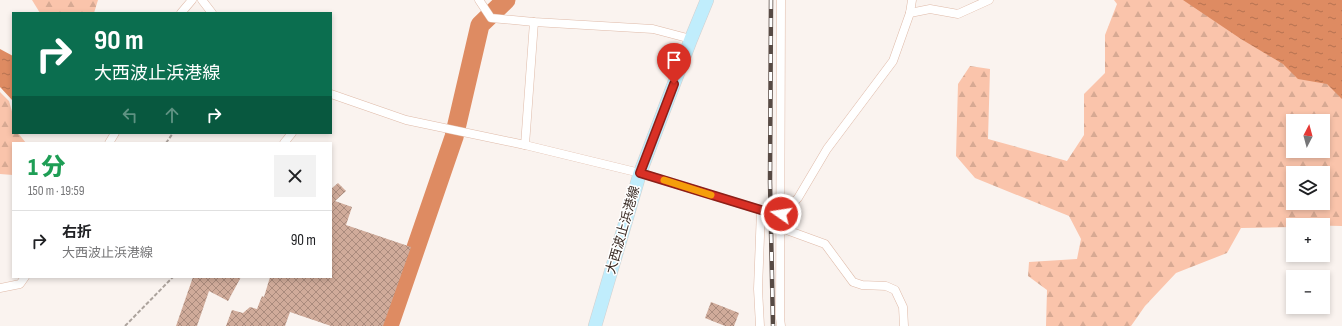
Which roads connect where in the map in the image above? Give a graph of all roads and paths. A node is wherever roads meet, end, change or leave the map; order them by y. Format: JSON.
{"nodes":[{"id":1,"x":192,"y":0,"type":"edge"},
{"id":2,"x":202,"y":0,"type":"edge"},
{"id":3,"x":479,"y":0,"type":"edge"},
{"id":4,"x":707,"y":0,"type":"edge"},
{"id":5,"x":782,"y":0,"type":"edge"},
{"id":6,"x":912,"y":0,"type":"edge"},
{"id":7,"x":989,"y":0,"type":"edge"},
{"id":8,"x":181,"y":12,"type":"edge"},
{"id":9,"x":211,"y":12,"type":"edge"},
{"id":10,"x":910,"y":13,"type":"junction"},
{"id":11,"x":534,"y":22,"type":"junction"},
{"id":12,"x":691,"y":39,"type":"junction"},
{"id":13,"x":332,"y":94,"type":"edge"},
{"id":14,"x":291,"y":134,"type":"edge"},
{"id":15,"x":285,"y":142,"type":"edge"},
{"id":16,"x":525,"y":145,"type":"junction"},
{"id":17,"x":640,"y":173,"type":"junction"},
{"id":18,"x":761,"y":210,"type":"junction"},
{"id":19,"x":781,"y":214,"type":"junction"},
{"id":20,"x":781,"y":228,"type":"junction"},
{"id":21,"x":24,"y":278,"type":"edge"},
{"id":22,"x":172,"y":278,"type":"edge"},
{"id":23,"x":0,"y":288,"type":"edge"},
{"id":24,"x":125,"y":326,"type":"edge"},
{"id":25,"x":595,"y":326,"type":"edge"},
{"id":26,"x":760,"y":326,"type":"edge"},
{"id":27,"x":781,"y":326,"type":"edge"},
{"id":28,"x":904,"y":326,"type":"edge"}],
"edges":[{"from":1,"to":8,"type":"street"},
{"from":2,"to":9,"type":"street"},
{"from":3,"to":11,"type":"street"},
{"from":4,"to":12,"type":"main road","name":"大西波止浜港線"},
{"from":5,"to":19,"type":"street"},
{"from":6,"to":10,"type":"street"},
{"from":7,"to":10,"type":"street"},
{"from":10,"to":19,"type":"street"},
{"from":11,"to":12,"type":"street"},
{"from":11,"to":16,"type":"street"},
{"from":12,"to":17,"type":"main road","name":"大西波止浜港線"},
{"from":13,"to":16,"type":"street"},
{"from":14,"to":15,"type":"street"},
{"from":16,"to":17,"type":"street"},
{"from":17,"to":18,"type":"street"},
{"from":17,"to":25,"type":"main road","name":"大西波止浜港線"},
{"from":18,"to":19,"type":"street"},
{"from":18,"to":26,"type":"street"},
{"from":19,"to":20,"type":"street"},
{"from":20,"to":27,"type":"street"},
{"from":20,"to":28,"type":"street"},
{"from":21,"to":23,"type":"street"},
{"from":22,"to":24,"type":"path"}]}
